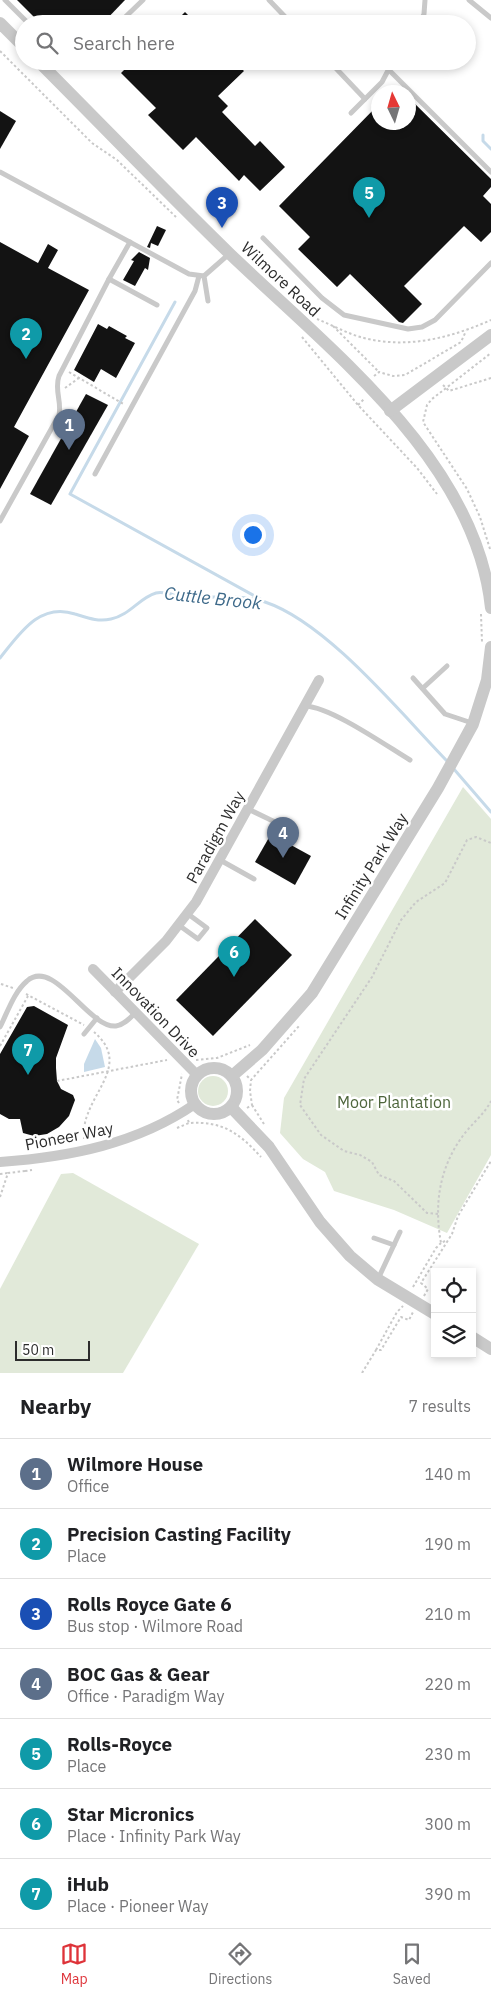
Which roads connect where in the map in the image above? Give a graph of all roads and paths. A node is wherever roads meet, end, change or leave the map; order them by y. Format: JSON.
{"nodes":[{"id":1,"x":5,"y":0,"type":"edge"},
{"id":2,"x":143,"y":0,"type":"edge"},
{"id":3,"x":269,"y":0,"type":"edge"},
{"id":4,"x":425,"y":0,"type":"edge"},
{"id":5,"x":468,"y":0,"type":"edge"},
{"id":6,"x":20,"y":15,"type":"edge"},
{"id":7,"x":127,"y":15,"type":"edge"},
{"id":8,"x":283,"y":15,"type":"edge"},
{"id":9,"x":424,"y":15,"type":"edge"},
{"id":10,"x":491,"y":18,"type":"edge"},
{"id":11,"x":0,"y":23,"type":"edge"},
{"id":12,"x":15,"y":38,"type":"edge"},
{"id":13,"x":0,"y":51,"type":"edge"},
{"id":14,"x":15,"y":66,"type":"edge"},
{"id":15,"x":19,"y":70,"type":"edge"},
{"id":16,"x":47,"y":70,"type":"edge"},
{"id":17,"x":338,"y":70,"type":"edge"},
{"id":18,"x":389,"y":70,"type":"joint"},
{"id":19,"x":366,"y":99,"type":"junction"},
{"id":20,"x":351,"y":113,"type":"dead end"},
{"id":21,"x":0,"y":172,"type":"edge"},
{"id":22,"x":491,"y":172,"type":"edge"},
{"id":23,"x":178,"y":220,"type":"dead end"},
{"id":24,"x":263,"y":238,"type":"dead end"},
{"id":25,"x":130,"y":242,"type":"junction"},
{"id":26,"x":229,"y":253,"type":"junction"},
{"id":27,"x":491,"y":263,"type":"edge"},
{"id":28,"x":201,"y":276,"type":"junction"},
{"id":29,"x":109,"y":278,"type":"junction"},
{"id":30,"x":208,"y":301,"type":"dead end"},
{"id":31,"x":157,"y":305,"type":"dead end"},
{"id":32,"x":333,"y":325,"type":"dead end"},
{"id":33,"x":466,"y":331,"type":"dead end"},
{"id":34,"x":299,"y":335,"type":"dead end"},
{"id":35,"x":491,"y":335,"type":"edge"},
{"id":36,"x":491,"y":353,"type":"edge"},
{"id":37,"x":63,"y":369,"type":"junction"},
{"id":38,"x":380,"y":372,"type":"junction"},
{"id":39,"x":435,"y":376,"type":"junction"},
{"id":40,"x":79,"y":378,"type":"junction"},
{"id":41,"x":491,"y":378,"type":"edge"},
{"id":42,"x":367,"y":386,"type":"junction"},
{"id":43,"x":446,"y":388,"type":"junction"},
{"id":44,"x":57,"y":394,"type":"junction"},
{"id":45,"x":358,"y":405,"type":"junction"},
{"id":46,"x":126,"y":406,"type":"dead end"},
{"id":47,"x":390,"y":411,"type":"junction"},
{"id":48,"x":96,"y":474,"type":"dead end"},
{"id":49,"x":438,"y":496,"type":"dead end"},
{"id":50,"x":0,"y":521,"type":"edge"},
{"id":51,"x":491,"y":553,"type":"edge"},
{"id":52,"x":486,"y":610,"type":"edge"},
{"id":53,"x":486,"y":649,"type":"edge"},
{"id":54,"x":446,"y":666,"type":"dead end"},
{"id":55,"x":413,"y":678,"type":"dead end"},
{"id":56,"x":319,"y":680,"type":"dead end"},
{"id":57,"x":423,"y":688,"type":"junction"},
{"id":58,"x":304,"y":706,"type":"junction"},
{"id":59,"x":473,"y":724,"type":"junction"},
{"id":60,"x":410,"y":760,"type":"dead end"},
{"id":61,"x":248,"y":809,"type":"junction"},
{"id":62,"x":274,"y":822,"type":"dead end"},
{"id":63,"x":491,"y":843,"type":"edge"},
{"id":64,"x":220,"y":860,"type":"junction"},
{"id":65,"x":254,"y":879,"type":"dead end"},
{"id":66,"x":188,"y":914,"type":"junction"},
{"id":67,"x":180,"y":926,"type":"junction"},
{"id":68,"x":93,"y":970,"type":"dead end"},
{"id":69,"x":1,"y":984,"type":"edge"},
{"id":70,"x":19,"y":990,"type":"junction"},
{"id":71,"x":115,"y":992,"type":"junction"},
{"id":72,"x":28,"y":996,"type":"junction"},
{"id":73,"x":135,"y":1013,"type":"junction"},
{"id":74,"x":97,"y":1018,"type":"junction"},
{"id":75,"x":0,"y":1027,"type":"edge"},
{"id":76,"x":89,"y":1028,"type":"junction"},
{"id":77,"x":84,"y":1034,"type":"dead end"},
{"id":78,"x":253,"y":1043,"type":"dead end"},
{"id":79,"x":0,"y":1046,"type":"edge"},
{"id":80,"x":179,"y":1058,"type":"junction"},
{"id":81,"x":109,"y":1071,"type":"junction"},
{"id":82,"x":193,"y":1072,"type":"junction"},
{"id":83,"x":232,"y":1076,"type":"junction"},
{"id":84,"x":57,"y":1081,"type":"dead end"},
{"id":85,"x":491,"y":1101,"type":"edge"},
{"id":86,"x":252,"y":1105,"type":"dead end"},
{"id":87,"x":231,"y":1107,"type":"junction"},
{"id":88,"x":190,"y":1108,"type":"junction"},
{"id":89,"x":267,"y":1128,"type":"dead end"},
{"id":90,"x":84,"y":1143,"type":"dead end"},
{"id":91,"x":24,"y":1160,"type":"junction"},
{"id":92,"x":491,"y":1160,"type":"edge"},
{"id":93,"x":265,"y":1161,"type":"dead end"},
{"id":94,"x":0,"y":1162,"type":"edge"},
{"id":95,"x":8,"y":1173,"type":"junction"},
{"id":96,"x":0,"y":1174,"type":"edge"},
{"id":97,"x":0,"y":1197,"type":"edge"},
{"id":98,"x":438,"y":1214,"type":"junction"},
{"id":99,"x":400,"y":1232,"type":"dead end"},
{"id":100,"x":374,"y":1238,"type":"dead end"},
{"id":101,"x":447,"y":1241,"type":"junction"},
{"id":102,"x":394,"y":1245,"type":"junction"},
{"id":103,"x":378,"y":1279,"type":"junction"},
{"id":104,"x":418,"y":1295,"type":"dead end"},
{"id":105,"x":422,"y":1298,"type":"junction"},
{"id":106,"x":397,"y":1301,"type":"dead end"},
{"id":107,"x":428,"y":1301,"type":"dead end"},
{"id":108,"x":433,"y":1313,"type":"edge"},
{"id":109,"x":476,"y":1340,"type":"edge"},
{"id":110,"x":491,"y":1349,"type":"edge"},
{"id":111,"x":362,"y":1373,"type":"edge"}],
"edges":[{"from":1,"to":6,"type":"lane"},
{"from":2,"to":7,"type":"lane"},
{"from":3,"to":8,"type":"lane"},
{"from":4,"to":9,"type":"lane"},
{"from":5,"to":10,"type":"lane"},
{"from":11,"to":12,"type":"street"},
{"from":13,"to":14,"type":"path"},
{"from":15,"to":23,"type":"path"},
{"from":16,"to":26,"type":"street","name":"Wilmore Road"},
{"from":17,"to":19,"type":"lane"},
{"from":18,"to":19,"type":"lane"},
{"from":18,"to":22,"type":"lane"},
{"from":19,"to":20,"type":"lane"},
{"from":21,"to":25,"type":"lane"},
{"from":24,"to":27,"type":"lane"},
{"from":25,"to":28,"type":"lane"},
{"from":25,"to":29,"type":"lane"},
{"from":26,"to":28,"type":"lane"},
{"from":26,"to":42,"type":"street","name":"Wilmore Road"},
{"from":28,"to":30,"type":"lane"},
{"from":28,"to":48,"type":"lane"},
{"from":29,"to":31,"type":"lane"},
{"from":29,"to":37,"type":"lane"},
{"from":32,"to":38,"type":"path"},
{"from":33,"to":38,"type":"path"},
{"from":34,"to":45,"type":"path"},
{"from":35,"to":39,"type":"street"},
{"from":36,"to":43,"type":"path"},
{"from":37,"to":40,"type":"path"},
{"from":37,"to":44,"type":"lane"},
{"from":38,"to":42,"type":"path"},
{"from":39,"to":43,"type":"path"},
{"from":39,"to":47,"type":"street"},
{"from":40,"to":44,"type":"path"},
{"from":40,"to":46,"type":"path"},
{"from":41,"to":43,"type":"path"},
{"from":42,"to":45,"type":"path"},
{"from":42,"to":47,"type":"street","name":"Wilmore Road"},
{"from":43,"to":51,"type":"path"},
{"from":44,"to":50,"type":"lane"},
{"from":45,"to":49,"type":"path"},
{"from":47,"to":52,"type":"street"},
{"from":52,"to":53,"type":"path"},
{"from":53,"to":59,"type":"street","name":"Infinity Park Way"},
{"from":54,"to":57,"type":"lane"},
{"from":55,"to":57,"type":"lane"},
{"from":56,"to":58,"type":"street","name":"Paradigm Way"},
{"from":57,"to":59,"type":"lane"},
{"from":58,"to":60,"type":"lane"},
{"from":58,"to":61,"type":"street","name":"Paradigm Way"},
{"from":59,"to":83,"type":"street","name":"Infinity Park Way"},
{"from":61,"to":62,"type":"lane"},
{"from":61,"to":64,"type":"street","name":"Paradigm Way"},
{"from":63,"to":98,"type":"path"},
{"from":64,"to":65,"type":"lane"},
{"from":64,"to":66,"type":"street","name":"Paradigm Way"},
{"from":66,"to":67,"type":"street","name":"Paradigm Way"},
{"from":66,"to":67,"type":"lane"},
{"from":67,"to":71,"type":"street","name":"Paradigm Way"},
{"from":68,"to":71,"type":"street","name":"Innovation Drive"},
{"from":69,"to":70,"type":"path"},
{"from":70,"to":72,"type":"path"},
{"from":70,"to":74,"type":"lane"},
{"from":70,"to":75,"type":"lane"},
{"from":71,"to":73,"type":"street","name":"Innovation Drive"},
{"from":72,"to":76,"type":"path"},
{"from":72,"to":79,"type":"path"},
{"from":73,"to":74,"type":"lane"},
{"from":73,"to":80,"type":"street","name":"Innovation Drive"},
{"from":74,"to":76,"type":"lane"},
{"from":76,"to":77,"type":"lane"},
{"from":76,"to":81,"type":"path"},
{"from":78,"to":82,"type":"path"},
{"from":80,"to":81,"type":"path"},
{"from":80,"to":82,"type":"street","name":"Innovation Drive"},
{"from":81,"to":84,"type":"path"},
{"from":81,"to":90,"type":"path"},
{"from":82,"to":83,"type":"street"},
{"from":82,"to":88,"type":"street"},
{"from":82,"to":88,"type":"path"},
{"from":83,"to":87,"type":"street"},
{"from":85,"to":98,"type":"path"},
{"from":86,"to":89,"type":"path"},
{"from":87,"to":88,"type":"street"},
{"from":87,"to":103,"type":"street"},
{"from":88,"to":91,"type":"street","name":"Pioneer Way"},
{"from":88,"to":93,"type":"path"},
{"from":91,"to":94,"type":"street","name":"Pioneer Way"},
{"from":91,"to":95,"type":"path"},
{"from":92,"to":101,"type":"path"},
{"from":95,"to":96,"type":"path"},
{"from":95,"to":97,"type":"path"},
{"from":98,"to":101,"type":"path"},
{"from":99,"to":102,"type":"lane"},
{"from":100,"to":102,"type":"lane"},
{"from":101,"to":105,"type":"path"},
{"from":102,"to":103,"type":"lane"},
{"from":103,"to":108,"type":"street"},
{"from":104,"to":105,"type":"path"},
{"from":105,"to":107,"type":"path"},
{"from":106,"to":111,"type":"path"},
{"from":109,"to":110,"type":"street"}]}
